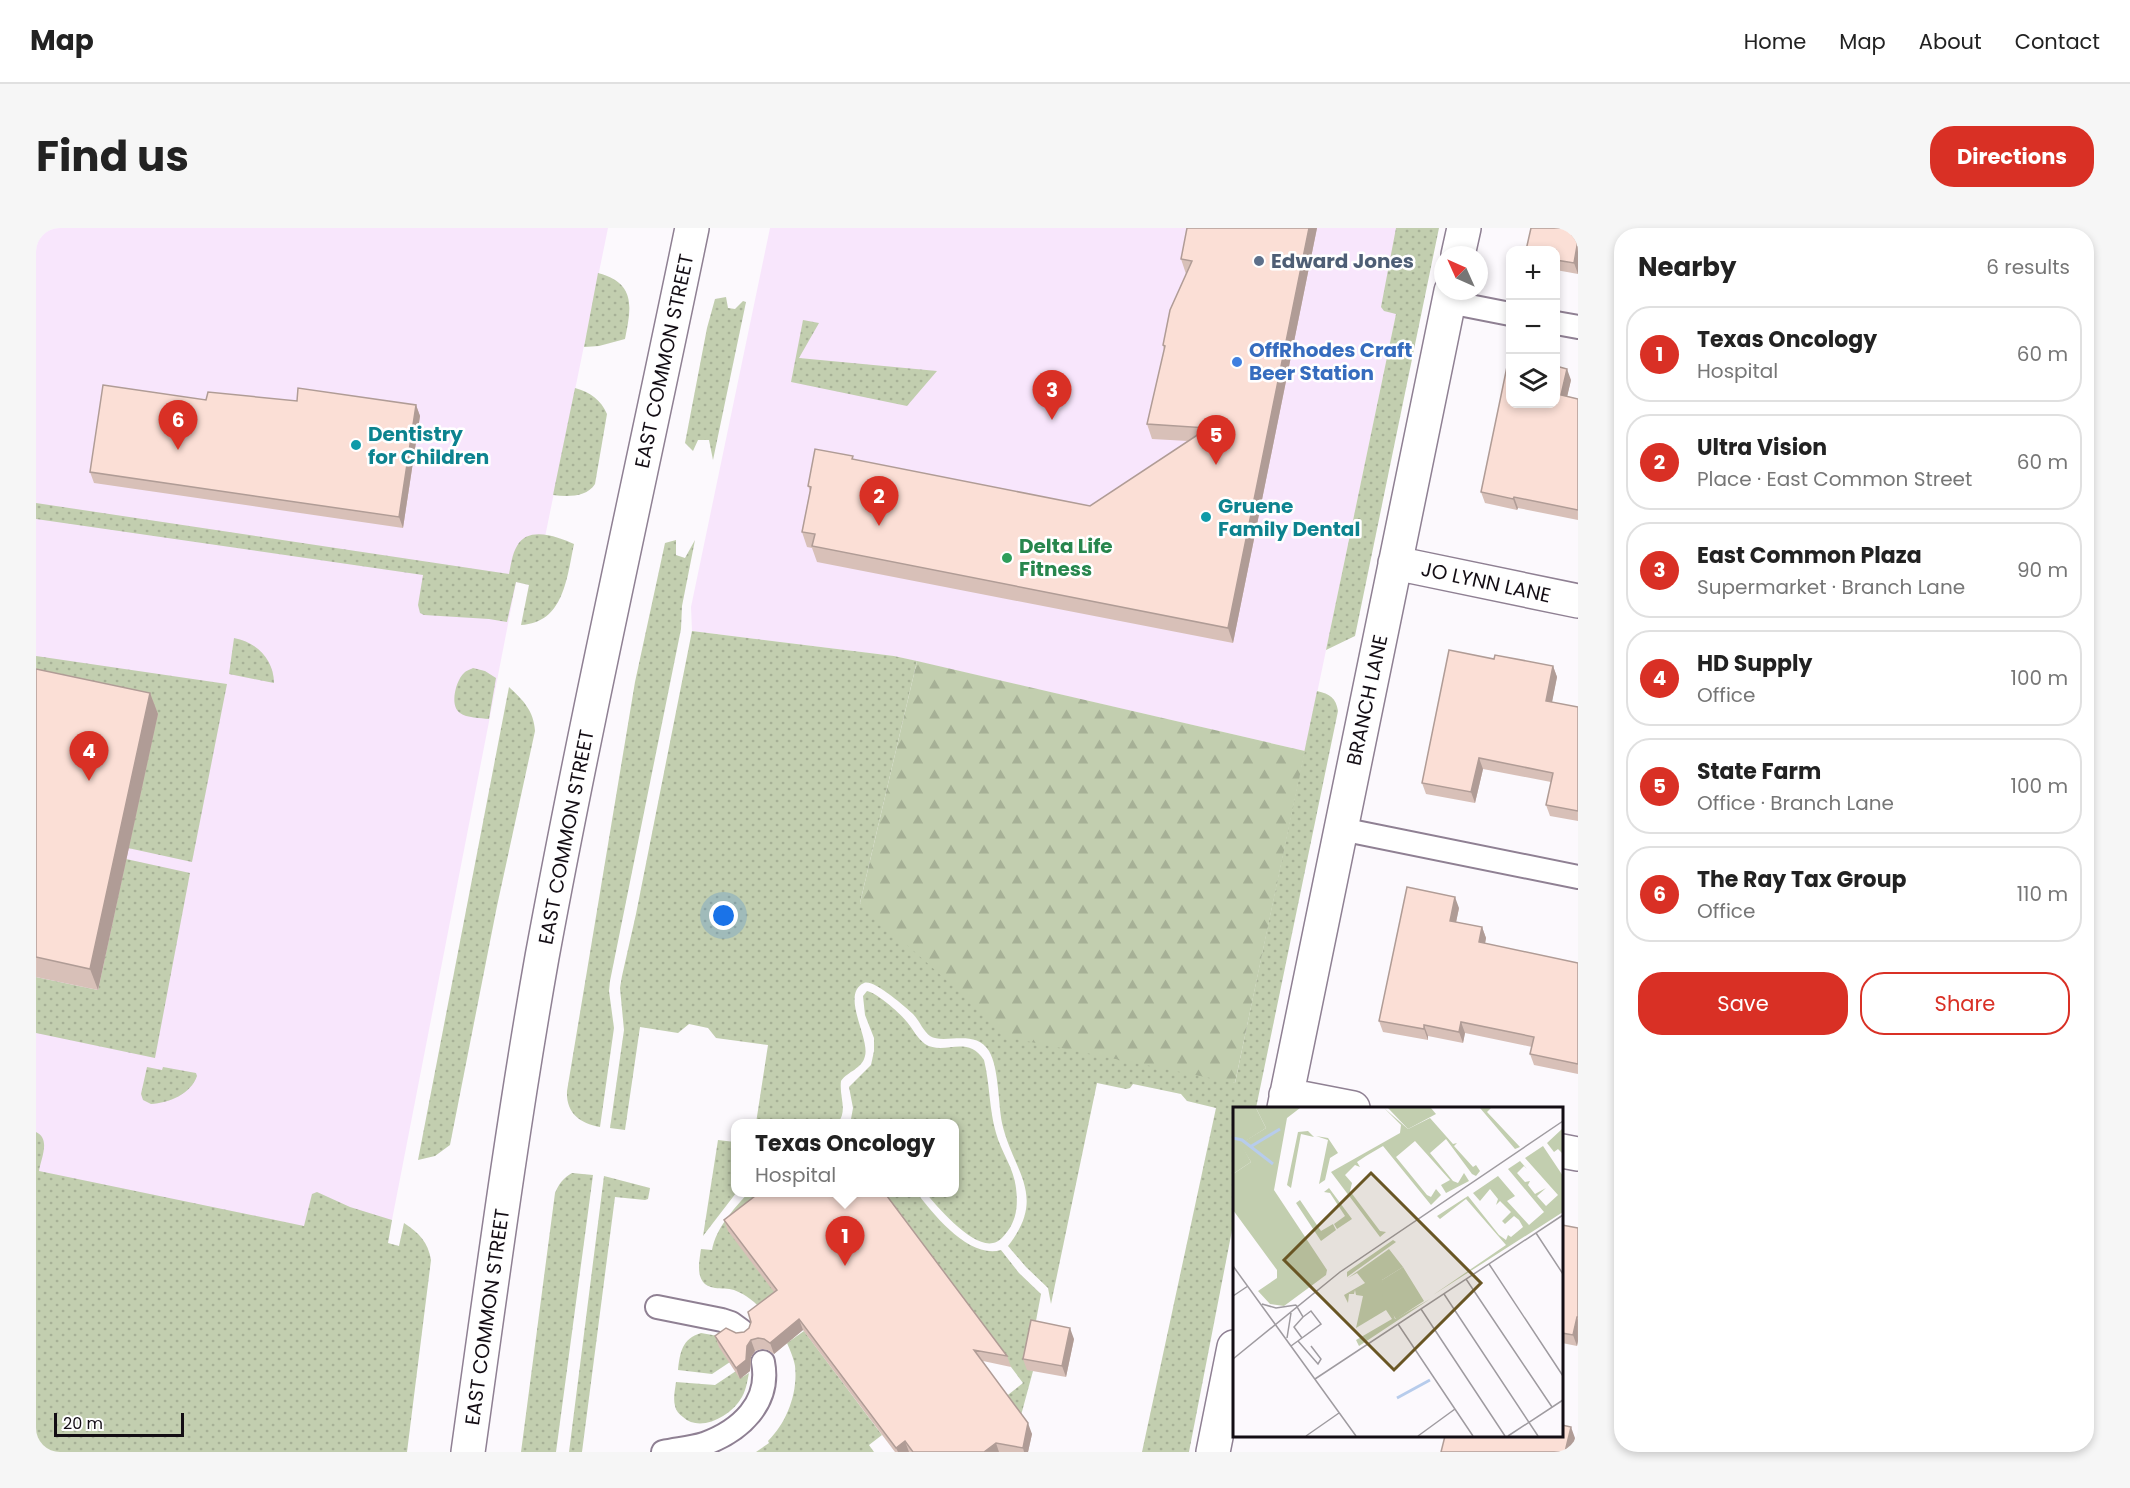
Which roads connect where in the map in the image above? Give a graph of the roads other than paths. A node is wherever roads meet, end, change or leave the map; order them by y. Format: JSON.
{"nodes":[{"id":1,"x":692,"y":228,"type":"edge"},
{"id":2,"x":1464,"y":228,"type":"edge"},
{"id":3,"x":1460,"y":246,"type":"edge"},
{"id":4,"x":1449,"y":300,"type":"edge"},
{"id":5,"x":1461,"y":300,"type":"edge"},
{"id":6,"x":1506,"y":313,"type":"edge"},
{"id":7,"x":1560,"y":324,"type":"edge"},
{"id":8,"x":1578,"y":327,"type":"edge"},
{"id":9,"x":1395,"y":563,"type":"junction"},
{"id":10,"x":1578,"y":601,"type":"edge"},
{"id":11,"x":1341,"y":829,"type":"junction"},
{"id":12,"x":1578,"y":877,"type":"edge"},
{"id":13,"x":1285,"y":1102,"type":"edge"},
{"id":14,"x":1342,"y":1107,"type":"edge"},
{"id":15,"x":1563,"y":1151,"type":"edge"},
{"id":16,"x":1578,"y":1154,"type":"edge"},
{"id":17,"x":657,"y":1307,"type":"dead end"},
{"id":18,"x":742,"y":1331,"type":"edge"},
{"id":19,"x":1233,"y":1352,"type":"edge"},
{"id":20,"x":763,"y":1362,"type":"dead end"},
{"id":21,"x":468,"y":1452,"type":"edge"},
{"id":22,"x":663,"y":1452,"type":"edge"},
{"id":23,"x":1213,"y":1452,"type":"edge"}],
"edges":[{"from":1,"to":21,"type":"street","name":"EAST COMMON STREET"},
{"from":2,"to":3,"type":"street"},
{"from":4,"to":9,"type":"street","name":"BRANCH LANE"},
{"from":5,"to":6,"type":"lane"},
{"from":7,"to":8,"type":"lane"},
{"from":9,"to":10,"type":"street","name":"JO LYNN LANE"},
{"from":9,"to":11,"type":"street","name":"BRANCH LANE"},
{"from":11,"to":12,"type":"lane"},
{"from":11,"to":13,"type":"street","name":"BRANCH LANE"},
{"from":13,"to":14,"type":"street"},
{"from":15,"to":16,"type":"street"},
{"from":17,"to":18,"type":"lane"},
{"from":19,"to":23,"type":"street"},
{"from":20,"to":22,"type":"lane"}]}
